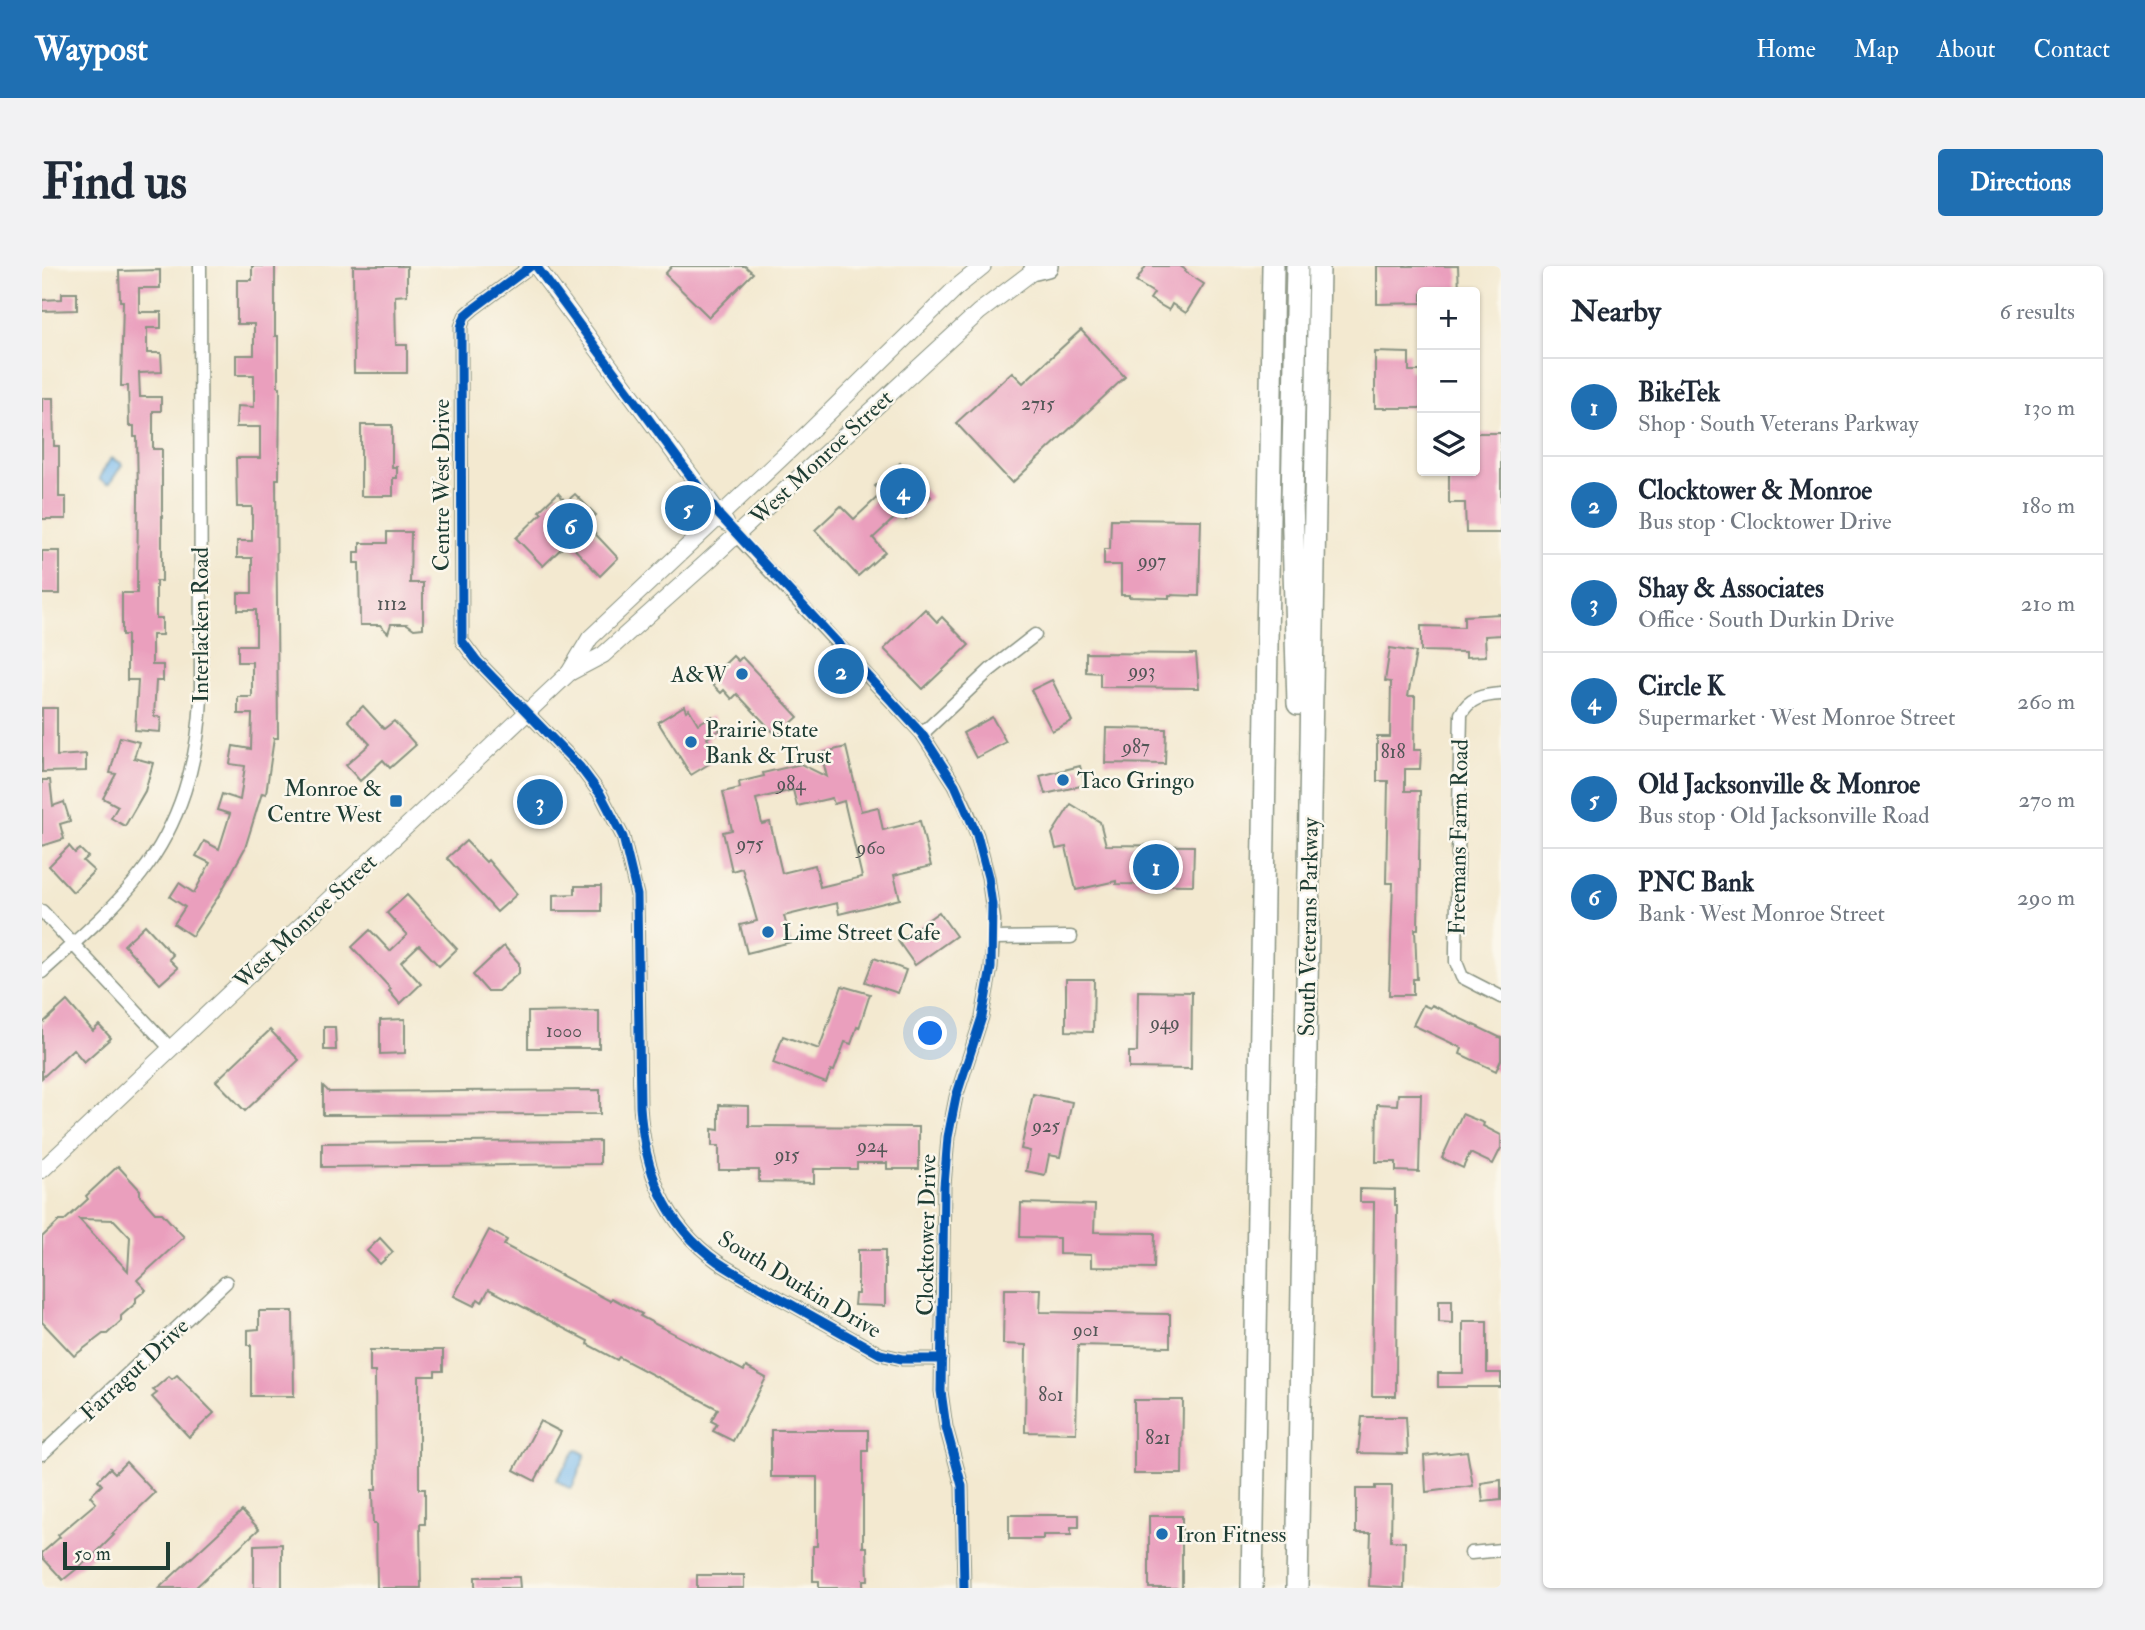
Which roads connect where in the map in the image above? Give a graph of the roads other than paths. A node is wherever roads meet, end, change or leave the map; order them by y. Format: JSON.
{"nodes":[{"id":1,"x":200,"y":266,"type":"edge"},
{"id":2,"x":531,"y":266,"type":"edge"},
{"id":3,"x":536,"y":266,"type":"edge"},
{"id":4,"x":983,"y":266,"type":"edge"},
{"id":5,"x":1273,"y":266,"type":"edge"},
{"id":6,"x":1297,"y":266,"type":"edge"},
{"id":7,"x":1319,"y":266,"type":"edge"},
{"id":8,"x":1331,"y":266,"type":"edge"},
{"id":9,"x":1041,"y":267,"type":"edge"},
{"id":10,"x":720,"y":516,"type":"junction"},
{"id":11,"x":736,"y":535,"type":"junction"},
{"id":12,"x":1035,"y":635,"type":"dead end"},
{"id":13,"x":569,"y":673,"type":"junction"},
{"id":14,"x":1501,"y":694,"type":"edge"},
{"id":15,"x":528,"y":711,"type":"junction"},
{"id":16,"x":1311,"y":716,"type":"junction"},
{"id":17,"x":922,"y":734,"type":"junction"},
{"id":18,"x":1310,"y":775,"type":"junction"},
{"id":19,"x":42,"y":911,"type":"edge"},
{"id":20,"x":1071,"y":937,"type":"dead end"},
{"id":21,"x":993,"y":938,"type":"junction"},
{"id":22,"x":72,"y":944,"type":"junction"},
{"id":23,"x":42,"y":972,"type":"edge"},
{"id":24,"x":1501,"y":997,"type":"edge"},
{"id":25,"x":171,"y":1049,"type":"junction"},
{"id":26,"x":42,"y":1170,"type":"edge"},
{"id":27,"x":226,"y":1282,"type":"dead end"},
{"id":28,"x":942,"y":1359,"type":"junction"},
{"id":29,"x":42,"y":1454,"type":"edge"},
{"id":30,"x":1501,"y":1550,"type":"edge"},
{"id":31,"x":1471,"y":1553,"type":"dead end"},
{"id":32,"x":964,"y":1588,"type":"edge"},
{"id":33,"x":1252,"y":1588,"type":"edge"},
{"id":34,"x":1297,"y":1588,"type":"edge"}],
"edges":[{"from":1,"to":22,"type":"street","name":"Interlacken Road"},
{"from":2,"to":15,"type":"street","name":"Centre West Drive"},
{"from":3,"to":10,"type":"street"},
{"from":4,"to":10,"type":"street","name":"West Monroe Street"},
{"from":5,"to":33,"type":"highway","name":"South Veterans Parkway"},
{"from":6,"to":18,"type":"highway"},
{"from":7,"to":16,"type":"highway","name":"South Veterans Parkway"},
{"from":8,"to":16,"type":"highway"},
{"from":9,"to":11,"type":"street","name":"West Monroe Street"},
{"from":10,"to":11,"type":"street"},
{"from":10,"to":13,"type":"street","name":"West Monroe Street"},
{"from":11,"to":13,"type":"street","name":"West Monroe Street"},
{"from":11,"to":17,"type":"street","name":"Clocktower Drive"},
{"from":12,"to":17,"type":"street"},
{"from":13,"to":15,"type":"street","name":"West Monroe Street"},
{"from":14,"to":24,"type":"street","name":"Freemans Farm Road"},
{"from":15,"to":25,"type":"street","name":"West Monroe Street"},
{"from":15,"to":28,"type":"street","name":"South Durkin Drive"},
{"from":16,"to":18,"type":"highway","name":"South Veterans Parkway"},
{"from":17,"to":21,"type":"street","name":"Clocktower Drive"},
{"from":18,"to":34,"type":"highway","name":"South Veterans Parkway"},
{"from":19,"to":22,"type":"street"},
{"from":20,"to":21,"type":"street"},
{"from":21,"to":28,"type":"street","name":"Clocktower Drive"},
{"from":22,"to":23,"type":"street","name":"Interlacken Road"},
{"from":22,"to":25,"type":"street"},
{"from":25,"to":26,"type":"street","name":"West Monroe Street"},
{"from":27,"to":29,"type":"street","name":"Farragut Drive"},
{"from":28,"to":32,"type":"street"},
{"from":30,"to":31,"type":"street"}]}
